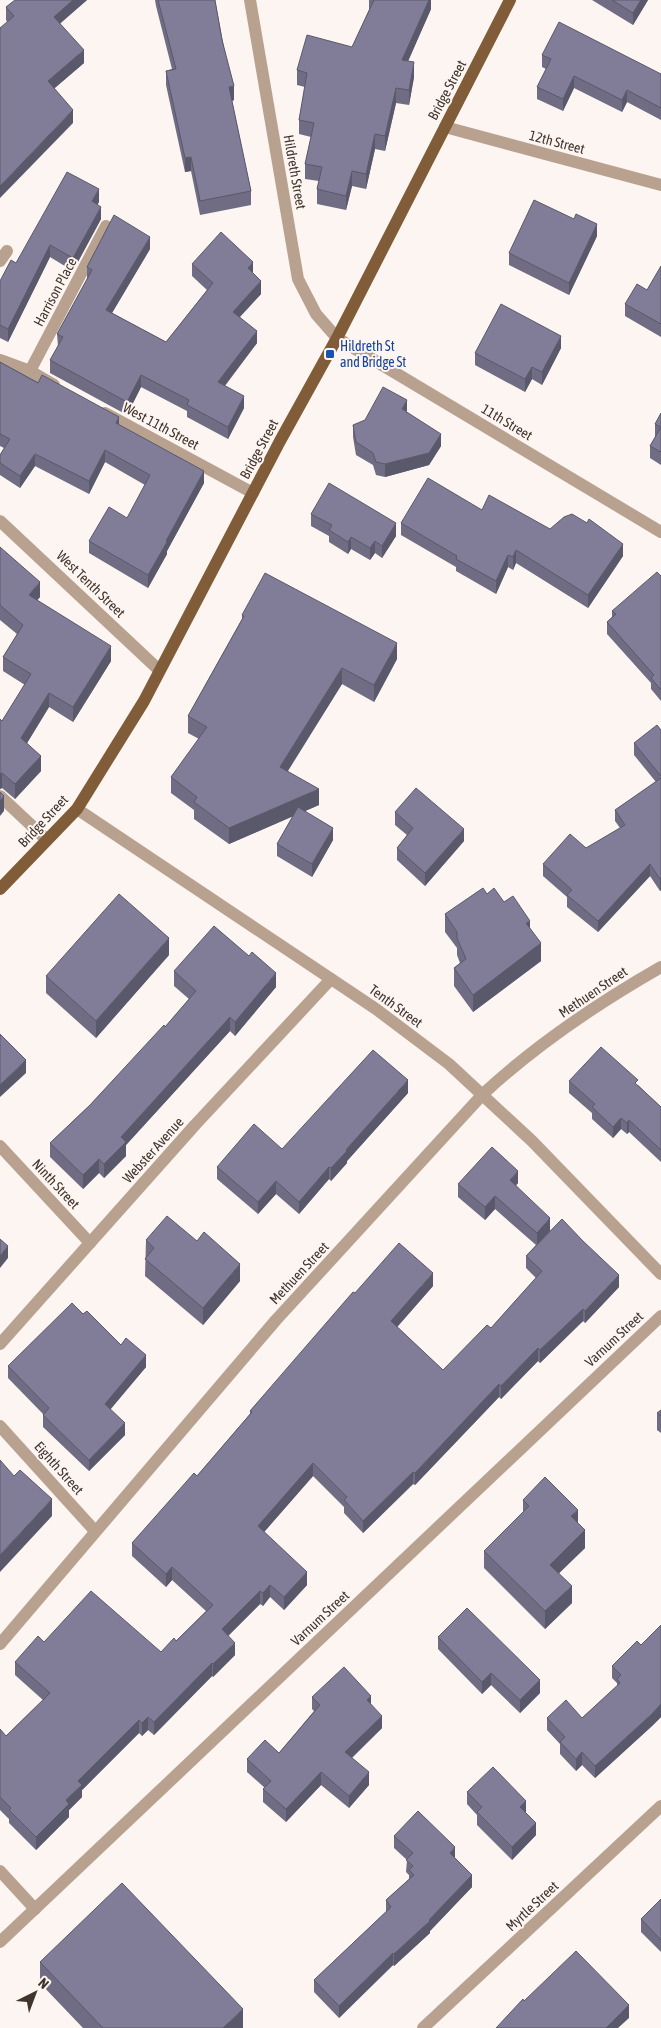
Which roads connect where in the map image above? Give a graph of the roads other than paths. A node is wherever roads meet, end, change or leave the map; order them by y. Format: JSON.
{"nodes":[{"id":1,"x":250,"y":0,"type":"edge"},
{"id":2,"x":510,"y":0,"type":"edge"},
{"id":3,"x":445,"y":127,"type":"junction"},
{"id":4,"x":661,"y":186,"type":"edge"},
{"id":5,"x":106,"y":226,"type":"edge"},
{"id":6,"x":337,"y":338,"type":"junction"},
{"id":7,"x":0,"y":360,"type":"edge"},
{"id":8,"x":30,"y":371,"type":"junction"},
{"id":9,"x":66,"y":392,"type":"edge"},
{"id":10,"x":90,"y":405,"type":"edge"},
{"id":11,"x":253,"y":492,"type":"junction"},
{"id":12,"x":0,"y":521,"type":"edge"},
{"id":13,"x":661,"y":532,"type":"edge"},
{"id":14,"x":160,"y":670,"type":"junction"},
{"id":15,"x":0,"y":796,"type":"edge"},
{"id":16,"x":77,"y":808,"type":"junction"},
{"id":17,"x":47,"y":840,"type":"junction"},
{"id":18,"x":0,"y":888,"type":"edge"},
{"id":19,"x":661,"y":967,"type":"edge"},
{"id":20,"x":331,"y":978,"type":"junction"},
{"id":21,"x":483,"y":1094,"type":"junction"},
{"id":22,"x":0,"y":1146,"type":"edge"},
{"id":23,"x":90,"y":1243,"type":"junction"},
{"id":24,"x":661,"y":1274,"type":"edge"},
{"id":25,"x":661,"y":1316,"type":"edge"},
{"id":26,"x":0,"y":1344,"type":"edge"},
{"id":27,"x":0,"y":1426,"type":"edge"},
{"id":28,"x":96,"y":1531,"type":"junction"},
{"id":29,"x":0,"y":1644,"type":"edge"},
{"id":30,"x":661,"y":1806,"type":"edge"},
{"id":31,"x":0,"y":1871,"type":"edge"},
{"id":32,"x":35,"y":1910,"type":"junction"},
{"id":33,"x":0,"y":1942,"type":"edge"},
{"id":34,"x":423,"y":2028,"type":"edge"}],
"edges":[{"from":1,"to":6,"type":"street","name":"Hildreth Street"},
{"from":2,"to":3,"type":"main road","name":"Bridge Street"},
{"from":3,"to":4,"type":"street","name":"12th Street"},
{"from":3,"to":6,"type":"main road","name":"Bridge Street"},
{"from":5,"to":8,"type":"street","name":"Harrison Place"},
{"from":6,"to":11,"type":"main road","name":"Bridge Street"},
{"from":6,"to":13,"type":"street","name":"11th Street"},
{"from":7,"to":8,"type":"street"},
{"from":8,"to":9,"type":"street"},
{"from":10,"to":11,"type":"street","name":"West 11th Street"},
{"from":11,"to":14,"type":"main road","name":"Bridge Street"},
{"from":12,"to":14,"type":"street","name":"West Tenth Street"},
{"from":14,"to":16,"type":"main road","name":"Bridge Street"},
{"from":15,"to":17,"type":"street"},
{"from":16,"to":17,"type":"main road","name":"Bridge Street"},
{"from":16,"to":20,"type":"street","name":"Tenth Street"},
{"from":17,"to":18,"type":"main road","name":"Bridge Street"},
{"from":19,"to":21,"type":"street","name":"Methuen Street"},
{"from":20,"to":21,"type":"street","name":"Tenth Street"},
{"from":20,"to":23,"type":"street","name":"Webster Avenue"},
{"from":21,"to":24,"type":"street","name":"Tenth Street"},
{"from":21,"to":28,"type":"street","name":"Methuen Street"},
{"from":22,"to":23,"type":"street","name":"Ninth Street"},
{"from":23,"to":26,"type":"street","name":"Webster Avenue"},
{"from":25,"to":32,"type":"street","name":"Varnum Street"},
{"from":27,"to":28,"type":"street","name":"Eighth Street"},
{"from":28,"to":29,"type":"street","name":"Methuen Street"},
{"from":30,"to":34,"type":"street","name":"Myrtle Street"},
{"from":31,"to":32,"type":"street"},
{"from":32,"to":33,"type":"street","name":"Varnum Street"}]}
